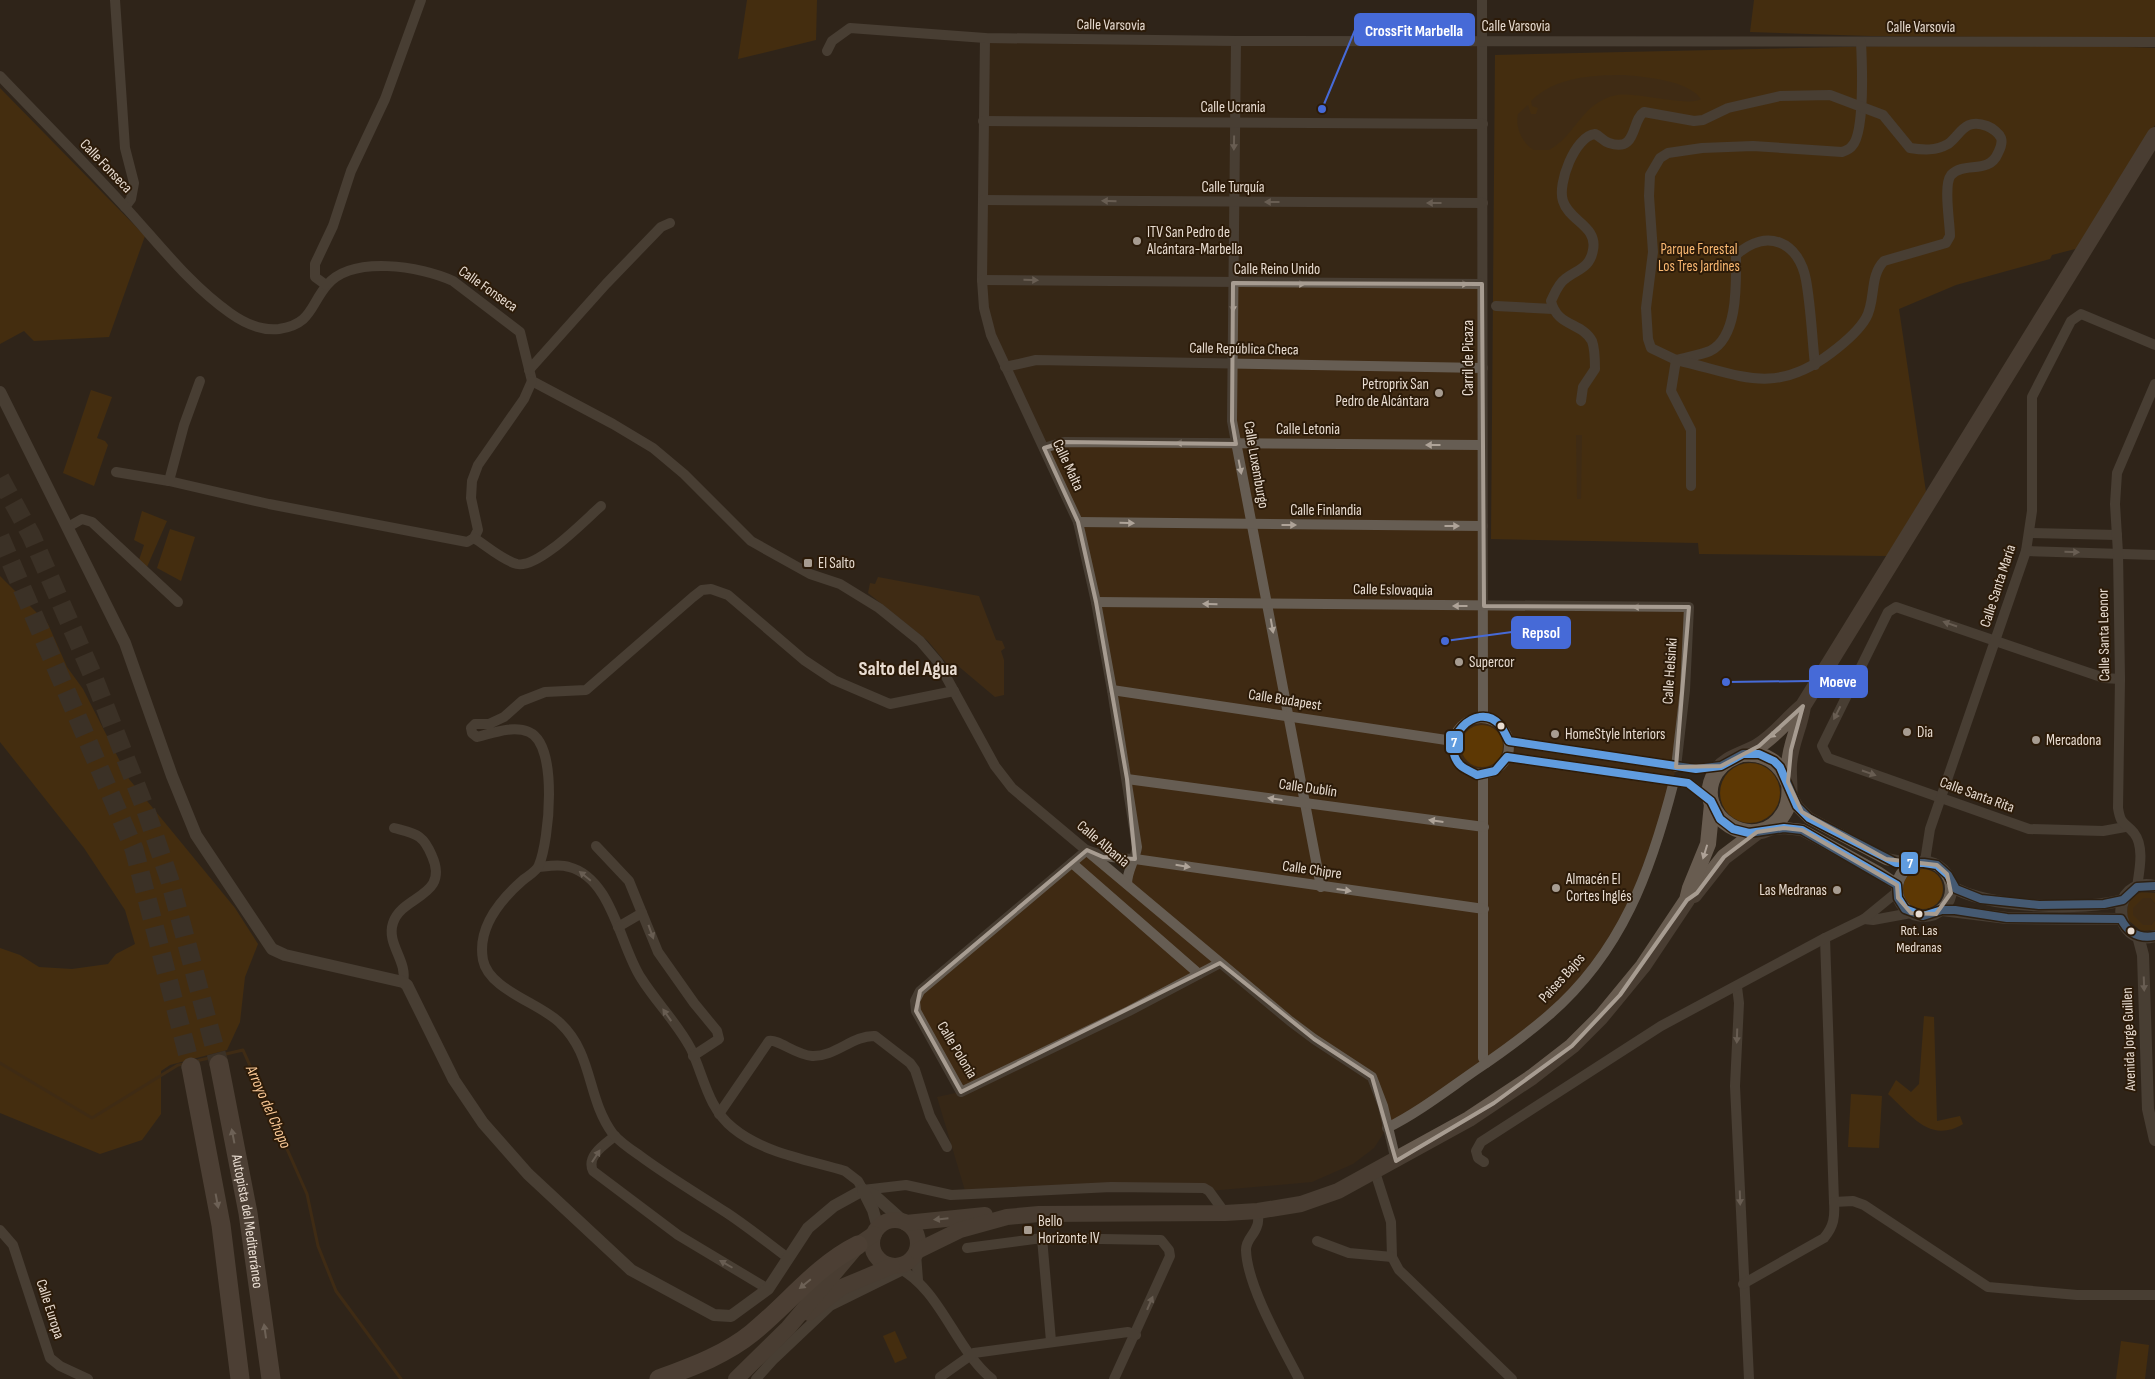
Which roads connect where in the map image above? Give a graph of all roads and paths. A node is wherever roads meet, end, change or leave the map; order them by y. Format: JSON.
{"nodes":[{"id":1,"x":115,"y":0,"type":"edge"},
{"id":2,"x":421,"y":0,"type":"edge"},
{"id":3,"x":1482,"y":0,"type":"edge"},
{"id":4,"x":985,"y":38,"type":"junction"},
{"id":5,"x":1236,"y":41,"type":"junction"},
{"id":6,"x":1482,"y":41,"type":"junction"},
{"id":7,"x":1861,"y":42,"type":"junction"},
{"id":8,"x":2155,"y":42,"type":"edge"},
{"id":9,"x":827,"y":51,"type":"dead end"},
{"id":10,"x":0,"y":76,"type":"edge"},
{"id":11,"x":1861,"y":107,"type":"junction"},
{"id":12,"x":983,"y":121,"type":"junction"},
{"id":13,"x":1235,"y":122,"type":"junction"},
{"id":14,"x":1483,"y":124,"type":"junction"},
{"id":15,"x":2155,"y":135,"type":"edge"},
{"id":16,"x":982,"y":200,"type":"junction"},
{"id":17,"x":1234,"y":202,"type":"junction"},
{"id":18,"x":1483,"y":203,"type":"junction"},
{"id":19,"x":125,"y":207,"type":"junction"},
{"id":20,"x":670,"y":223,"type":"dead end"},
{"id":21,"x":982,"y":280,"type":"junction"},
{"id":22,"x":1233,"y":283,"type":"junction"},
{"id":23,"x":1482,"y":284,"type":"junction"},
{"id":24,"x":326,"y":285,"type":"junction"},
{"id":25,"x":1496,"y":306,"type":"dead end"},
{"id":26,"x":1553,"y":309,"type":"junction"},
{"id":27,"x":2155,"y":344,"type":"edge"},
{"id":28,"x":1676,"y":360,"type":"junction"},
{"id":29,"x":1233,"y":363,"type":"junction"},
{"id":30,"x":1815,"y":365,"type":"junction"},
{"id":31,"x":1005,"y":367,"type":"junction"},
{"id":32,"x":1484,"y":368,"type":"junction"},
{"id":33,"x":529,"y":370,"type":"junction"},
{"id":34,"x":200,"y":381,"type":"dead end"},
{"id":35,"x":532,"y":381,"type":"junction"},
{"id":36,"x":2155,"y":384,"type":"edge"},
{"id":37,"x":0,"y":392,"type":"edge"},
{"id":38,"x":1581,"y":401,"type":"dead end"},
{"id":39,"x":1236,"y":444,"type":"junction"},
{"id":40,"x":1482,"y":445,"type":"junction"},
{"id":41,"x":1044,"y":448,"type":"junction"},
{"id":42,"x":116,"y":472,"type":"dead end"},
{"id":43,"x":169,"y":481,"type":"junction"},
{"id":44,"x":1691,"y":486,"type":"dead end"},
{"id":45,"x":601,"y":506,"type":"dead end"},
{"id":46,"x":1078,"y":522,"type":"junction"},
{"id":47,"x":1251,"y":524,"type":"junction"},
{"id":48,"x":1483,"y":526,"type":"junction"},
{"id":49,"x":68,"y":527,"type":"junction"},
{"id":50,"x":2029,"y":533,"type":"junction"},
{"id":51,"x":2117,"y":535,"type":"junction"},
{"id":52,"x":474,"y":538,"type":"junction"},
{"id":53,"x":2026,"y":551,"type":"junction"},
{"id":54,"x":2118,"y":553,"type":"junction"},
{"id":55,"x":2155,"y":555,"type":"edge"},
{"id":56,"x":178,"y":602,"type":"dead end"},
{"id":57,"x":1096,"y":602,"type":"junction"},
{"id":58,"x":1268,"y":604,"type":"junction"},
{"id":59,"x":1484,"y":606,"type":"junction"},
{"id":60,"x":1689,"y":607,"type":"joint"},
{"id":61,"x":1996,"y":640,"type":"junction"},
{"id":62,"x":2120,"y":679,"type":"junction"},
{"id":63,"x":1112,"y":690,"type":"junction"},
{"id":64,"x":954,"y":692,"type":"junction"},
{"id":65,"x":1803,"y":706,"type":"junction"},
{"id":66,"x":1287,"y":715,"type":"junction"},
{"id":67,"x":1483,"y":716,"type":"junction"},
{"id":68,"x":1453,"y":741,"type":"junction"},
{"id":69,"x":1509,"y":741,"type":"junction"},
{"id":70,"x":1743,"y":754,"type":"junction"},
{"id":71,"x":1507,"y":757,"type":"junction"},
{"id":72,"x":1721,"y":766,"type":"junction"},
{"id":73,"x":1676,"y":767,"type":"junction"},
{"id":74,"x":1483,"y":775,"type":"junction"},
{"id":75,"x":1127,"y":778,"type":"junction"},
{"id":76,"x":1674,"y":781,"type":"junction"},
{"id":77,"x":1789,"y":786,"type":"junction"},
{"id":78,"x":1940,"y":798,"type":"junction"},
{"id":79,"x":1711,"y":802,"type":"junction"},
{"id":80,"x":1306,"y":803,"type":"junction"},
{"id":81,"x":1484,"y":827,"type":"junction"},
{"id":82,"x":2125,"y":827,"type":"junction"},
{"id":83,"x":394,"y":828,"type":"dead end"},
{"id":84,"x":1761,"y":831,"type":"junction"},
{"id":85,"x":596,"y":846,"type":"dead end"},
{"id":86,"x":1087,"y":850,"type":"junction"},
{"id":87,"x":1135,"y":859,"type":"junction"},
{"id":88,"x":1072,"y":863,"type":"junction"},
{"id":89,"x":1918,"y":863,"type":"junction"},
{"id":90,"x":539,"y":867,"type":"junction"},
{"id":91,"x":1127,"y":884,"type":"junction"},
{"id":92,"x":1951,"y":886,"type":"junction"},
{"id":93,"x":2155,"y":886,"type":"edge"},
{"id":94,"x":1321,"y":887,"type":"junction"},
{"id":95,"x":2136,"y":887,"type":"junction"},
{"id":96,"x":1897,"y":888,"type":"junction"},
{"id":97,"x":1687,"y":900,"type":"junction"},
{"id":98,"x":2123,"y":900,"type":"junction"},
{"id":99,"x":1484,"y":909,"type":"junction"},
{"id":100,"x":1942,"y":910,"type":"junction"},
{"id":101,"x":642,"y":913,"type":"junction"},
{"id":102,"x":1911,"y":913,"type":"junction"},
{"id":103,"x":2121,"y":918,"type":"junction"},
{"id":104,"x":1864,"y":919,"type":"junction"},
{"id":105,"x":618,"y":927,"type":"junction"},
{"id":106,"x":2138,"y":936,"type":"junction"},
{"id":107,"x":2155,"y":936,"type":"edge"},
{"id":108,"x":1825,"y":938,"type":"junction"},
{"id":109,"x":1220,"y":963,"type":"junction"},
{"id":110,"x":1199,"y":974,"type":"junction"},
{"id":111,"x":403,"y":982,"type":"junction"},
{"id":112,"x":1737,"y":987,"type":"junction"},
{"id":113,"x":693,"y":1056,"type":"junction"},
{"id":114,"x":1486,"y":1063,"type":"junction"},
{"id":115,"x":219,"y":1064,"type":"tunnel mouth"},
{"id":116,"x":191,"y":1067,"type":"tunnel mouth"},
{"id":117,"x":719,"y":1114,"type":"junction"},
{"id":118,"x":1387,"y":1128,"type":"junction"},
{"id":119,"x":615,"y":1136,"type":"junction"},
{"id":120,"x":2155,"y":1140,"type":"edge"},
{"id":121,"x":947,"y":1147,"type":"dead end"},
{"id":122,"x":1396,"y":1161,"type":"junction"},
{"id":123,"x":1484,"y":1162,"type":"dead end"},
{"id":124,"x":1375,"y":1172,"type":"junction"},
{"id":125,"x":863,"y":1190,"type":"junction"},
{"id":126,"x":1834,"y":1202,"type":"junction"},
{"id":127,"x":1258,"y":1211,"type":"junction"},
{"id":128,"x":1225,"y":1213,"type":"junction"},
{"id":129,"x":1007,"y":1217,"type":"junction"},
{"id":130,"x":905,"y":1222,"type":"junction"},
{"id":131,"x":0,"y":1230,"type":"edge"},
{"id":132,"x":876,"y":1231,"type":"junction"},
{"id":133,"x":1042,"y":1238,"type":"junction"},
{"id":134,"x":1317,"y":1241,"type":"dead end"},
{"id":135,"x":858,"y":1244,"type":"junction"},
{"id":136,"x":968,"y":1248,"type":"dead end"},
{"id":137,"x":917,"y":1252,"type":"junction"},
{"id":138,"x":1392,"y":1257,"type":"junction"},
{"id":139,"x":788,"y":1258,"type":"junction"},
{"id":140,"x":897,"y":1268,"type":"junction"},
{"id":141,"x":918,"y":1280,"type":"junction"},
{"id":142,"x":1743,"y":1284,"type":"junction"},
{"id":143,"x":768,"y":1289,"type":"junction"},
{"id":144,"x":2155,"y":1295,"type":"edge"},
{"id":145,"x":788,"y":1328,"type":"junction"},
{"id":146,"x":1136,"y":1335,"type":"junction"},
{"id":147,"x":1051,"y":1341,"type":"junction"},
{"id":148,"x":970,"y":1356,"type":"junction"},
{"id":149,"x":940,"y":1377,"type":"dead end"},
{"id":150,"x":88,"y":1379,"type":"edge"},
{"id":151,"x":240,"y":1379,"type":"edge"},
{"id":152,"x":271,"y":1379,"type":"edge"},
{"id":153,"x":659,"y":1379,"type":"edge"},
{"id":154,"x":736,"y":1379,"type":"edge"},
{"id":155,"x":756,"y":1379,"type":"edge"},
{"id":156,"x":992,"y":1379,"type":"edge"},
{"id":157,"x":1114,"y":1379,"type":"edge"},
{"id":158,"x":1299,"y":1379,"type":"edge"},
{"id":159,"x":1512,"y":1379,"type":"edge"},
{"id":160,"x":1749,"y":1379,"type":"edge"}],
"edges":[{"from":1,"to":19,"type":"street"},
{"from":2,"to":24,"type":"street"},
{"from":3,"to":6,"type":"street","name":"Carril de Picaza"},
{"from":4,"to":5,"type":"street","name":"Calle Varsovia"},
{"from":4,"to":9,"type":"street","name":"Calle Varsovia"},
{"from":4,"to":12,"type":"street","name":"Calle Malta"},
{"from":5,"to":6,"type":"street","name":"Calle Varsovia"},
{"from":5,"to":13,"type":"street","name":"Calle Luxemburgo"},
{"from":6,"to":7,"type":"street","name":"Calle Varsovia"},
{"from":6,"to":14,"type":"street","name":"Carril de Picaza"},
{"from":7,"to":8,"type":"street","name":"Calle Varsovia"},
{"from":7,"to":11,"type":"street"},
{"from":10,"to":19,"type":"street","name":"Calle Fonseca"},
{"from":11,"to":26,"type":"street"},
{"from":11,"to":28,"type":"street"},
{"from":11,"to":30,"type":"street"},
{"from":12,"to":13,"type":"street","name":"Calle Ucrania"},
{"from":12,"to":16,"type":"street","name":"Calle Malta"},
{"from":13,"to":14,"type":"street","name":"Calle Ucrania"},
{"from":13,"to":17,"type":"street","name":"Calle Luxemburgo","one_way":true},
{"from":14,"to":18,"type":"street","name":"Carril de Picaza"},
{"from":15,"to":65,"type":"main road"},
{"from":17,"to":16,"type":"street","name":"Calle Turquía","one_way":true},
{"from":16,"to":21,"type":"street","name":"Calle Malta"},
{"from":18,"to":17,"type":"street","name":"Calle Turquía","one_way":true},
{"from":17,"to":22,"type":"street","name":"Calle Luxemburgo"},
{"from":18,"to":23,"type":"street","name":"Carril de Picaza"},
{"from":19,"to":24,"type":"street","name":"Calle Fonseca"},
{"from":20,"to":33,"type":"street"},
{"from":21,"to":22,"type":"street","name":"Calle Reino Unido","one_way":true},
{"from":21,"to":31,"type":"street","name":"Calle Malta"},
{"from":22,"to":23,"type":"street","name":"Calle Reino Unido","one_way":true},
{"from":22,"to":29,"type":"street","name":"Calle Luxemburgo","one_way":true},
{"from":23,"to":32,"type":"street","name":"Carril de Picaza"},
{"from":24,"to":33,"type":"street","name":"Calle Fonseca"},
{"from":25,"to":26,"type":"street"},
{"from":26,"to":38,"type":"street"},
{"from":27,"to":50,"type":"street","name":"Calle Santa María"},
{"from":28,"to":30,"type":"street"},
{"from":28,"to":30,"type":"street"},
{"from":28,"to":44,"type":"street"},
{"from":29,"to":31,"type":"street","name":"Calle República Checa"},
{"from":29,"to":32,"type":"street","name":"Calle República Checa"},
{"from":29,"to":39,"type":"street","name":"Calle Luxemburgo"},
{"from":31,"to":41,"type":"street","name":"Calle Malta"},
{"from":32,"to":40,"type":"street","name":"Carril de Picaza"},
{"from":33,"to":35,"type":"street","name":"Calle Fonseca"},
{"from":34,"to":43,"type":"street"},
{"from":35,"to":52,"type":"street"},
{"from":35,"to":64,"type":"street","name":"Calle Albania"},
{"from":36,"to":51,"type":"street","name":"Calle Santa Leonor"},
{"from":37,"to":49,"type":"street"},
{"from":40,"to":39,"type":"street","name":"Calle Letonia","one_way":true},
{"from":39,"to":41,"type":"street","name":"Calle Letonia","one_way":true},
{"from":39,"to":47,"type":"street","name":"Calle Luxemburgo","one_way":true},
{"from":40,"to":48,"type":"street","name":"Carril de Picaza"},
{"from":41,"to":46,"type":"street","name":"Calle Malta"},
{"from":42,"to":43,"type":"street"},
{"from":43,"to":52,"type":"street"},
{"from":45,"to":52,"type":"street"},
{"from":46,"to":47,"type":"street","name":"Calle Finlandia","one_way":true},
{"from":46,"to":57,"type":"street","name":"Calle Malta"},
{"from":47,"to":48,"type":"street","name":"Calle Finlandia","one_way":true},
{"from":47,"to":58,"type":"street","name":"Calle Luxemburgo"},
{"from":48,"to":59,"type":"street","name":"Carril de Picaza"},
{"from":49,"to":56,"type":"street"},
{"from":49,"to":111,"type":"street"},
{"from":50,"to":51,"type":"street"},
{"from":50,"to":53,"type":"street","name":"Calle Santa María"},
{"from":51,"to":54,"type":"street","name":"Calle Santa Leonor"},
{"from":53,"to":54,"type":"street","one_way":true},
{"from":53,"to":61,"type":"street","name":"Calle Santa María"},
{"from":54,"to":55,"type":"street"},
{"from":54,"to":62,"type":"street","name":"Calle Santa Leonor"},
{"from":58,"to":57,"type":"street","name":"Calle Eslovaquia","one_way":true},
{"from":57,"to":63,"type":"street","name":"Calle Malta"},
{"from":59,"to":58,"type":"street","name":"Calle Eslovaquia","one_way":true},
{"from":58,"to":66,"type":"street","name":"Calle Luxemburgo","one_way":true},
{"from":60,"to":59,"type":"street","name":"Calle Eslovaquia","one_way":true},
{"from":59,"to":67,"type":"street","name":"Carril de Picaza"},
{"from":60,"to":73,"type":"street","name":"Calle Helsinki"},
{"from":61,"to":62,"type":"street"},
{"from":61,"to":78,"type":"street","name":"Calle Santa María"},
{"from":61,"to":78,"type":"street","name":"Calle Santa Rita","one_way":true},
{"from":62,"to":82,"type":"street","name":"Calle Santa Leonor"},
{"from":63,"to":66,"type":"street","name":"Calle Budapest"},
{"from":63,"to":75,"type":"street","name":"Calle Malta"},
{"from":64,"to":86,"type":"street","name":"Calle Albania"},
{"from":64,"to":90,"type":"street"},
{"from":65,"to":70,"type":"main road","one_way":true},
{"from":65,"to":77,"type":"main road"},
{"from":66,"to":68,"type":"street","name":"Calle Budapest"},
{"from":66,"to":80,"type":"street","name":"Calle Luxemburgo"},
{"from":67,"to":68,"type":"street"},
{"from":67,"to":69,"type":"street"},
{"from":68,"to":74,"type":"street"},
{"from":69,"to":71,"type":"street"},
{"from":69,"to":73,"type":"street"},
{"from":70,"to":72,"type":"main road"},
{"from":70,"to":77,"type":"main road"},
{"from":71,"to":74,"type":"street"},
{"from":71,"to":76,"type":"street"},
{"from":72,"to":73,"type":"street"},
{"from":72,"to":79,"type":"main road"},
{"from":74,"to":81,"type":"street"},
{"from":80,"to":75,"type":"street","name":"Calle Dublín","one_way":true},
{"from":75,"to":87,"type":"street","name":"Calle Malta"},
{"from":76,"to":79,"type":"street"},
{"from":76,"to":114,"type":"street","name":"Paises Bajos"},
{"from":77,"to":84,"type":"main road"},
{"from":77,"to":89,"type":"street"},
{"from":78,"to":82,"type":"street","name":"Calle Santa Rita"},
{"from":78,"to":89,"type":"street","name":"Calle Santa María"},
{"from":79,"to":84,"type":"main road"},
{"from":79,"to":97,"type":"main road","one_way":true},
{"from":81,"to":80,"type":"street","name":"Calle Dublín","one_way":true},
{"from":80,"to":94,"type":"street","name":"Calle Luxemburgo"},
{"from":81,"to":99,"type":"street"},
{"from":82,"to":95,"type":"street","name":"Calle Santa Leonor"},
{"from":83,"to":111,"type":"street"},
{"from":84,"to":96,"type":"street"},
{"from":84,"to":97,"type":"main road"},
{"from":85,"to":101,"type":"street"},
{"from":86,"to":87,"type":"street"},
{"from":86,"to":88,"type":"street","name":"Calle Polonia"},
{"from":86,"to":91,"type":"street","name":"Calle Albania"},
{"from":87,"to":91,"type":"street","name":"Calle Malta"},
{"from":87,"to":94,"type":"street","name":"Calle Chipre","one_way":true},
{"from":88,"to":110,"type":"street"},
{"from":88,"to":110,"type":"street","name":"Calle Polonia"},
{"from":89,"to":92,"type":"street"},
{"from":89,"to":96,"type":"street"},
{"from":105,"to":90,"type":"street","one_way":true},
{"from":90,"to":119,"type":"street"},
{"from":91,"to":109,"type":"street","name":"Calle Albania"},
{"from":92,"to":98,"type":"street"},
{"from":92,"to":100,"type":"street"},
{"from":93,"to":95,"type":"street"},
{"from":94,"to":99,"type":"street","name":"Calle Chipre","one_way":true},
{"from":95,"to":98,"type":"street"},
{"from":96,"to":102,"type":"street"},
{"from":96,"to":104,"type":"street"},
{"from":97,"to":122,"type":"main road"},
{"from":98,"to":103,"type":"street"},
{"from":99,"to":114,"type":"street"},
{"from":100,"to":102,"type":"street"},
{"from":100,"to":103,"type":"street"},
{"from":101,"to":105,"type":"street"},
{"from":101,"to":113,"type":"street","one_way":true},
{"from":102,"to":104,"type":"street"},
{"from":103,"to":106,"type":"street"},
{"from":104,"to":108,"type":"street"},
{"from":113,"to":105,"type":"street","one_way":true},
{"from":106,"to":107,"type":"street"},
{"from":106,"to":120,"type":"street","name":"Avenida Jorge Guillen","one_way":true},
{"from":108,"to":112,"type":"street"},
{"from":108,"to":126,"type":"street"},
{"from":109,"to":110,"type":"street","name":"Calle Polonia"},
{"from":109,"to":118,"type":"street","name":"Calle Albania"},
{"from":111,"to":143,"type":"street"},
{"from":112,"to":123,"type":"street"},
{"from":112,"to":142,"type":"street","one_way":true},
{"from":113,"to":117,"type":"street"},
{"from":114,"to":118,"type":"street","name":"Paises Bajos"},
{"from":152,"to":115,"type":"highway","name":"Autopista del Mediterráneo","one_way":true},
{"from":116,"to":151,"type":"highway","name":"Autopista del Mediterráneo","one_way":true},
{"from":117,"to":121,"type":"street"},
{"from":117,"to":125,"type":"street"},
{"from":118,"to":122,"type":"street","name":"Calle Albania"},
{"from":119,"to":139,"type":"street"},
{"from":143,"to":119,"type":"street","one_way":true},
{"from":122,"to":124,"type":"main road"},
{"from":124,"to":127,"type":"main road"},
{"from":124,"to":138,"type":"street"},
{"from":125,"to":128,"type":"street"},
{"from":125,"to":130,"type":"street"},
{"from":125,"to":132,"type":"street"},
{"from":125,"to":139,"type":"street"},
{"from":126,"to":142,"type":"street"},
{"from":126,"to":144,"type":"street"},
{"from":127,"to":128,"type":"main road"},
{"from":127,"to":158,"type":"street"},
{"from":128,"to":129,"type":"main road"},
{"from":129,"to":130,"type":"main road","one_way":true},
{"from":129,"to":137,"type":"main road"},
{"from":130,"to":132,"type":"main road"},
{"from":130,"to":137,"type":"main road"},
{"from":131,"to":150,"type":"street","name":"Calle Europa"},
{"from":132,"to":135,"type":"main road"},
{"from":132,"to":140,"type":"main road"},
{"from":133,"to":136,"type":"street"},
{"from":146,"to":133,"type":"street","one_way":true},
{"from":133,"to":147,"type":"street"},
{"from":134,"to":138,"type":"street"},
{"from":135,"to":145,"type":"main road"},
{"from":135,"to":153,"type":"highway","one_way":true},
{"from":137,"to":140,"type":"main road"},
{"from":137,"to":141,"type":"street"},
{"from":138,"to":159,"type":"street"},
{"from":139,"to":143,"type":"street"},
{"from":140,"to":141,"type":"street"},
{"from":140,"to":145,"type":"main road"},
{"from":140,"to":155,"type":"street"},
{"from":141,"to":148,"type":"street"},
{"from":142,"to":160,"type":"street"},
{"from":145,"to":154,"type":"main road"},
{"from":146,"to":147,"type":"street"},
{"from":146,"to":157,"type":"street"},
{"from":147,"to":148,"type":"street"},
{"from":148,"to":149,"type":"street"},
{"from":148,"to":156,"type":"street"}]}
